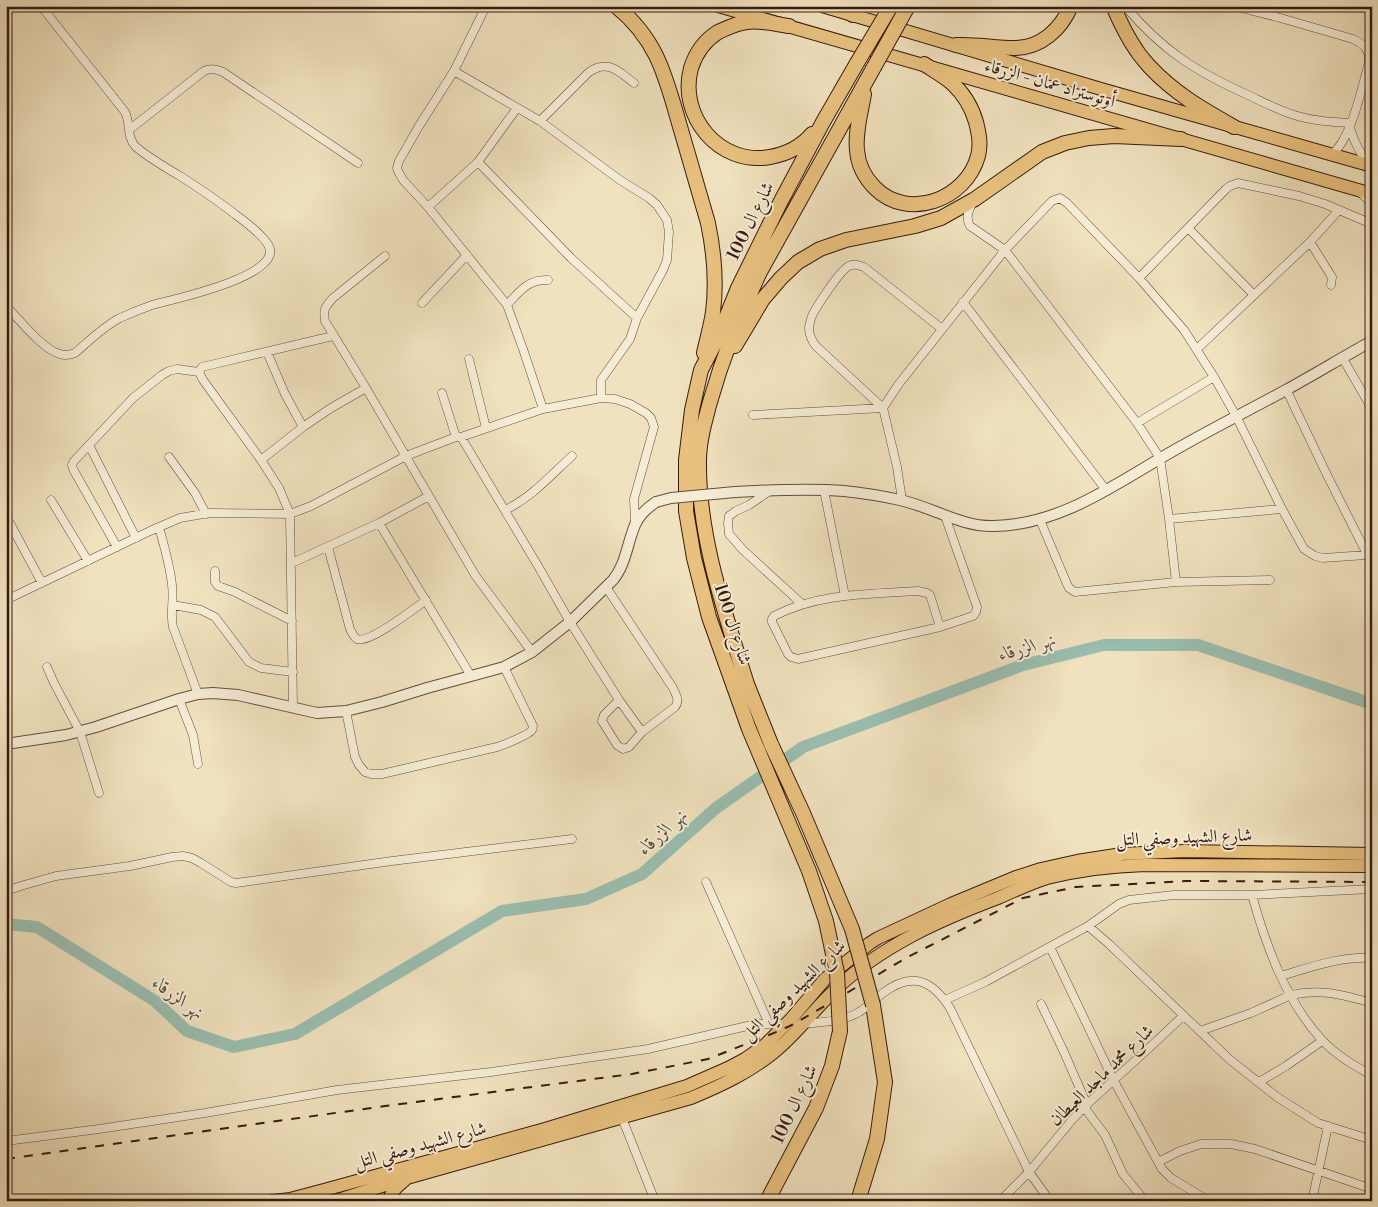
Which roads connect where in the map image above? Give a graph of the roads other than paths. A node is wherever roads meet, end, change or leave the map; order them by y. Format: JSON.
{"nodes":[{"id":1,"x":41,"y":6,"type":"edge"},
{"id":2,"x":486,"y":6,"type":"edge"},
{"id":3,"x":616,"y":6,"type":"edge"},
{"id":4,"x":718,"y":6,"type":"edge"},
{"id":5,"x":822,"y":6,"type":"edge"},
{"id":6,"x":841,"y":6,"type":"edge"},
{"id":7,"x":891,"y":6,"type":"edge"},
{"id":8,"x":908,"y":6,"type":"edge"},
{"id":9,"x":1071,"y":6,"type":"edge"},
{"id":10,"x":1113,"y":6,"type":"edge"},
{"id":11,"x":1125,"y":6,"type":"edge"},
{"id":12,"x":1233,"y":6,"type":"edge"},
{"id":13,"x":853,"y":15,"type":"junction"},
{"id":14,"x":789,"y":26,"type":"junction"},
{"id":15,"x":956,"y":45,"type":"junction"},
{"id":16,"x":1370,"y":53,"type":"edge"},
{"id":17,"x":924,"y":64,"type":"junction"},
{"id":18,"x":454,"y":71,"type":"junction"},
{"id":19,"x":634,"y":83,"type":"dead end"},
{"id":20,"x":866,"y":83,"type":"junction"},
{"id":21,"x":517,"y":108,"type":"junction"},
{"id":22,"x":540,"y":122,"type":"junction"},
{"id":23,"x":823,"y":122,"type":"junction"},
{"id":24,"x":1350,"y":126,"type":"junction"},
{"id":25,"x":1234,"y":127,"type":"junction"},
{"id":26,"x":129,"y":130,"type":"junction"},
{"id":27,"x":1181,"y":140,"type":"junction"},
{"id":28,"x":1331,"y":155,"type":"junction"},
{"id":29,"x":478,"y":162,"type":"junction"},
{"id":30,"x":358,"y":163,"type":"dead end"},
{"id":31,"x":1371,"y":166,"type":"edge"},
{"id":32,"x":1357,"y":189,"type":"junction"},
{"id":33,"x":1372,"y":194,"type":"edge"},
{"id":34,"x":975,"y":199,"type":"junction"},
{"id":35,"x":1372,"y":204,"type":"edge"},
{"id":36,"x":428,"y":207,"type":"junction"},
{"id":37,"x":1339,"y":210,"type":"junction"},
{"id":38,"x":1372,"y":224,"type":"edge"},
{"id":39,"x":1188,"y":228,"type":"junction"},
{"id":40,"x":1310,"y":242,"type":"junction"},
{"id":41,"x":1005,"y":250,"type":"junction"},
{"id":42,"x":468,"y":255,"type":"junction"},
{"id":43,"x":385,"y":256,"type":"dead end"},
{"id":44,"x":1139,"y":278,"type":"junction"},
{"id":45,"x":548,"y":280,"type":"dead end"},
{"id":46,"x":1331,"y":285,"type":"dead end"},
{"id":47,"x":1254,"y":295,"type":"junction"},
{"id":48,"x":963,"y":302,"type":"junction"},
{"id":49,"x":422,"y":303,"type":"dead end"},
{"id":50,"x":507,"y":305,"type":"junction"},
{"id":51,"x":6,"y":306,"type":"edge"},
{"id":52,"x":637,"y":318,"type":"junction"},
{"id":53,"x":942,"y":329,"type":"junction"},
{"id":54,"x":333,"y":336,"type":"junction"},
{"id":55,"x":1372,"y":341,"type":"edge"},
{"id":56,"x":1197,"y":350,"type":"junction"},
{"id":57,"x":267,"y":352,"type":"junction"},
{"id":58,"x":1342,"y":357,"type":"junction"},
{"id":59,"x":469,"y":359,"type":"dead end"},
{"id":60,"x":701,"y":370,"type":"junction"},
{"id":61,"x":199,"y":372,"type":"junction"},
{"id":62,"x":719,"y":372,"type":"junction"},
{"id":63,"x":1214,"y":377,"type":"junction"},
{"id":64,"x":366,"y":388,"type":"junction"},
{"id":65,"x":1286,"y":390,"type":"junction"},
{"id":66,"x":442,"y":393,"type":"dead end"},
{"id":67,"x":601,"y":398,"type":"junction"},
{"id":68,"x":883,"y":408,"type":"junction"},
{"id":69,"x":543,"y":409,"type":"junction"},
{"id":70,"x":1372,"y":409,"type":"edge"},
{"id":71,"x":753,"y":415,"type":"dead end"},
{"id":72,"x":1236,"y":416,"type":"junction"},
{"id":73,"x":1137,"y":422,"type":"junction"},
{"id":74,"x":303,"y":427,"type":"junction"},
{"id":75,"x":486,"y":428,"type":"junction"},
{"id":76,"x":459,"y":437,"type":"junction"},
{"id":77,"x":89,"y":445,"type":"junction"},
{"id":78,"x":406,"y":456,"type":"junction"},
{"id":79,"x":572,"y":456,"type":"dead end"},
{"id":80,"x":169,"y":457,"type":"dead end"},
{"id":81,"x":1160,"y":458,"type":"junction"},
{"id":82,"x":261,"y":460,"type":"junction"},
{"id":83,"x":771,"y":490,"type":"junction"},
{"id":84,"x":824,"y":490,"type":"junction"},
{"id":85,"x":1106,"y":490,"type":"junction"},
{"id":86,"x":429,"y":496,"type":"junction"},
{"id":87,"x":51,"y":500,"type":"dead end"},
{"id":88,"x":902,"y":500,"type":"junction"},
{"id":89,"x":1282,"y":508,"type":"junction"},
{"id":90,"x":505,"y":510,"type":"junction"},
{"id":91,"x":206,"y":514,"type":"junction"},
{"id":92,"x":290,"y":514,"type":"junction"},
{"id":93,"x":6,"y":516,"type":"edge"},
{"id":94,"x":945,"y":516,"type":"junction"},
{"id":95,"x":1169,"y":519,"type":"junction"},
{"id":96,"x":1040,"y":520,"type":"junction"},
{"id":97,"x":380,"y":523,"type":"junction"},
{"id":98,"x":635,"y":524,"type":"junction"},
{"id":99,"x":159,"y":527,"type":"junction"},
{"id":100,"x":136,"y":538,"type":"junction"},
{"id":101,"x":328,"y":547,"type":"junction"},
{"id":102,"x":117,"y":548,"type":"junction"},
{"id":103,"x":1366,"y":555,"type":"junction"},
{"id":104,"x":88,"y":561,"type":"junction"},
{"id":105,"x":292,"y":563,"type":"junction"},
{"id":106,"x":1372,"y":564,"type":"edge"},
{"id":107,"x":215,"y":571,"type":"dead end"},
{"id":108,"x":1270,"y":580,"type":"dead end"},
{"id":109,"x":1176,"y":582,"type":"junction"},
{"id":110,"x":42,"y":583,"type":"junction"},
{"id":111,"x":606,"y":587,"type":"junction"},
{"id":112,"x":845,"y":596,"type":"junction"},
{"id":113,"x":6,"y":600,"type":"edge"},
{"id":114,"x":426,"y":600,"type":"junction"},
{"id":115,"x":802,"y":604,"type":"junction"},
{"id":116,"x":173,"y":605,"type":"junction"},
{"id":117,"x":292,"y":621,"type":"junction"},
{"id":118,"x":570,"y":622,"type":"junction"},
{"id":119,"x":940,"y":626,"type":"junction"},
{"id":120,"x":532,"y":652,"type":"junction"},
{"id":121,"x":47,"y":667,"type":"dead end"},
{"id":122,"x":504,"y":667,"type":"junction"},
{"id":123,"x":293,"y":672,"type":"junction"},
{"id":124,"x":471,"y":676,"type":"junction"},
{"id":125,"x":741,"y":685,"type":"junction"},
{"id":126,"x":198,"y":694,"type":"junction"},
{"id":127,"x":179,"y":699,"type":"junction"},
{"id":128,"x":619,"y":700,"type":"junction"},
{"id":129,"x":293,"y":708,"type":"junction"},
{"id":130,"x":346,"y":711,"type":"junction"},
{"id":131,"x":80,"y":732,"type":"junction"},
{"id":132,"x":642,"y":732,"type":"junction"},
{"id":133,"x":6,"y":744,"type":"edge"},
{"id":134,"x":198,"y":764,"type":"dead end"},
{"id":135,"x":99,"y":793,"type":"dead end"},
{"id":136,"x":572,"y":839,"type":"dead end"},
{"id":137,"x":1372,"y":854,"type":"edge"},
{"id":138,"x":1372,"y":866,"type":"edge"},
{"id":139,"x":706,"y":882,"type":"dead end"},
{"id":140,"x":1372,"y":889,"type":"edge"},
{"id":141,"x":6,"y":891,"type":"edge"},
{"id":142,"x":1252,"y":896,"type":"junction"},
{"id":143,"x":1088,"y":926,"type":"junction"},
{"id":144,"x":1050,"y":947,"type":"junction"},
{"id":145,"x":1371,"y":958,"type":"edge"},
{"id":146,"x":1281,"y":976,"type":"junction"},
{"id":147,"x":1291,"y":995,"type":"junction"},
{"id":148,"x":945,"y":1000,"type":"junction"},
{"id":149,"x":1372,"y":1003,"type":"edge"},
{"id":150,"x":1041,"y":1004,"type":"dead end"},
{"id":151,"x":1183,"y":1016,"type":"junction"},
{"id":152,"x":769,"y":1024,"type":"junction"},
{"id":153,"x":787,"y":1024,"type":"junction"},
{"id":154,"x":802,"y":1024,"type":"junction"},
{"id":155,"x":1200,"y":1030,"type":"junction"},
{"id":156,"x":1322,"y":1041,"type":"junction"},
{"id":157,"x":1371,"y":1073,"type":"edge"},
{"id":158,"x":1114,"y":1080,"type":"junction"},
{"id":159,"x":1259,"y":1082,"type":"junction"},
{"id":160,"x":1086,"y":1106,"type":"junction"},
{"id":161,"x":622,"y":1118,"type":"junction"},
{"id":162,"x":1328,"y":1126,"type":"junction"},
{"id":163,"x":1372,"y":1140,"type":"edge"},
{"id":164,"x":6,"y":1141,"type":"edge"},
{"id":165,"x":1158,"y":1162,"type":"junction"},
{"id":166,"x":1319,"y":1171,"type":"junction"},
{"id":167,"x":1029,"y":1172,"type":"junction"},
{"id":168,"x":407,"y":1178,"type":"junction"},
{"id":169,"x":1372,"y":1189,"type":"edge"},
{"id":170,"x":321,"y":1195,"type":"edge"},
{"id":171,"x":293,"y":1200,"type":"edge"},
{"id":172,"x":273,"y":1201,"type":"edge"},
{"id":173,"x":335,"y":1201,"type":"edge"},
{"id":174,"x":389,"y":1201,"type":"edge"},
{"id":175,"x":655,"y":1201,"type":"edge"},
{"id":176,"x":767,"y":1201,"type":"edge"},
{"id":177,"x":858,"y":1201,"type":"edge"},
{"id":178,"x":1000,"y":1201,"type":"edge"},
{"id":179,"x":1050,"y":1201,"type":"edge"},
{"id":180,"x":1145,"y":1201,"type":"edge"},
{"id":181,"x":1209,"y":1201,"type":"edge"},
{"id":182,"x":1312,"y":1201,"type":"edge"}],
"edges":[{"from":1,"to":26,"type":"street"},
{"from":2,"to":18,"type":"street"},
{"from":3,"to":60,"type":"highway"},
{"from":4,"to":14,"type":"main road","name":"أوتوستراد عمان - الزرقاء"},
{"from":5,"to":13,"type":"main road","name":"أوتوستراد عمان - الزرقاء"},
{"from":6,"to":13,"type":"highway"},
{"from":7,"to":23,"type":"highway","name":"شارع ال 100","bridge":true},
{"from":8,"to":20,"type":"highway","name":"شارع ال 100","bridge":true},
{"from":9,"to":15,"type":"highway"},
{"from":10,"to":25,"type":"highway"},
{"from":11,"to":24,"type":"street"},
{"from":12,"to":16,"type":"street"},
{"from":13,"to":15,"type":"main road","name":"أوتوستراد عمان - الزرقاء"},
{"from":14,"to":17,"type":"main road","name":"أوتوستراد عمان - الزرقاء"},
{"from":14,"to":23,"type":"highway"},
{"from":15,"to":25,"type":"main road","name":"أوتوستراد عمان - الزرقاء"},
{"from":16,"to":24,"type":"street"},
{"from":17,"to":20,"type":"highway"},
{"from":17,"to":27,"type":"main road","name":"أوتوستراد عمان - الزرقاء"},
{"from":18,"to":21,"type":"street"},
{"from":18,"to":36,"type":"street"},
{"from":19,"to":22,"type":"street"},
{"from":20,"to":62,"type":"highway","name":"شارع ال 100"},
{"from":21,"to":22,"type":"street"},
{"from":21,"to":29,"type":"street"},
{"from":22,"to":52,"type":"street"},
{"from":23,"to":60,"type":"highway","name":"شارع ال 100"},
{"from":24,"to":28,"type":"street"},
{"from":24,"to":31,"type":"street"},
{"from":25,"to":28,"type":"main road","name":"أوتوستراد عمان - الزرقاء"},
{"from":26,"to":30,"type":"street"},
{"from":26,"to":51,"type":"street"},
{"from":27,"to":32,"type":"main road","name":"أوتوستراد عمان - الزرقاء"},
{"from":27,"to":34,"type":"highway"},
{"from":28,"to":31,"type":"main road","name":"أوتوستراد عمان - الزرقاء"},
{"from":29,"to":36,"type":"street"},
{"from":29,"to":52,"type":"street"},
{"from":32,"to":33,"type":"main road","name":"أوتوستراد عمان - الزرقاء"},
{"from":32,"to":35,"type":"street"},
{"from":34,"to":41,"type":"street"},
{"from":34,"to":62,"type":"highway"},
{"from":36,"to":42,"type":"street"},
{"from":37,"to":38,"type":"street"},
{"from":37,"to":39,"type":"street"},
{"from":37,"to":40,"type":"street"},
{"from":39,"to":44,"type":"street"},
{"from":39,"to":47,"type":"street"},
{"from":40,"to":46,"type":"street"},
{"from":40,"to":47,"type":"street"},
{"from":41,"to":44,"type":"street"},
{"from":41,"to":48,"type":"street"},
{"from":41,"to":73,"type":"street"},
{"from":42,"to":49,"type":"street"},
{"from":42,"to":50,"type":"street"},
{"from":43,"to":54,"type":"street"},
{"from":44,"to":56,"type":"street"},
{"from":45,"to":50,"type":"street"},
{"from":47,"to":56,"type":"street"},
{"from":48,"to":53,"type":"street"},
{"from":48,"to":85,"type":"street"},
{"from":50,"to":69,"type":"street"},
{"from":52,"to":67,"type":"street"},
{"from":53,"to":68,"type":"street"},
{"from":53,"to":68,"type":"street"},
{"from":54,"to":57,"type":"street"},
{"from":54,"to":64,"type":"street"},
{"from":55,"to":58,"type":"street"},
{"from":56,"to":63,"type":"street"},
{"from":57,"to":61,"type":"street"},
{"from":57,"to":74,"type":"street"},
{"from":58,"to":65,"type":"street"},
{"from":58,"to":70,"type":"street"},
{"from":59,"to":75,"type":"street"},
{"from":60,"to":125,"type":"highway","name":"شارع ال 100"},
{"from":61,"to":77,"type":"street"},
{"from":61,"to":82,"type":"street"},
{"from":62,"to":125,"type":"highway","name":"شارع ال 100"},
{"from":63,"to":72,"type":"street"},
{"from":63,"to":73,"type":"street"},
{"from":64,"to":74,"type":"street"},
{"from":64,"to":78,"type":"street"},
{"from":65,"to":72,"type":"street"},
{"from":65,"to":103,"type":"street"},
{"from":66,"to":76,"type":"street"},
{"from":67,"to":69,"type":"street"},
{"from":67,"to":98,"type":"street"},
{"from":68,"to":71,"type":"street"},
{"from":68,"to":88,"type":"street"},
{"from":69,"to":75,"type":"street"},
{"from":72,"to":81,"type":"street"},
{"from":72,"to":89,"type":"street"},
{"from":73,"to":81,"type":"street"},
{"from":74,"to":82,"type":"street"},
{"from":75,"to":76,"type":"street"},
{"from":76,"to":78,"type":"street"},
{"from":76,"to":90,"type":"street"},
{"from":77,"to":100,"type":"street"},
{"from":77,"to":102,"type":"street"},
{"from":78,"to":86,"type":"street"},
{"from":78,"to":92,"type":"street"},
{"from":79,"to":90,"type":"street"},
{"from":80,"to":91,"type":"street"},
{"from":81,"to":85,"type":"street"},
{"from":81,"to":95,"type":"street"},
{"from":82,"to":92,"type":"street"},
{"from":83,"to":84,"type":"street"},
{"from":83,"to":98,"type":"street","bridge":true},
{"from":83,"to":115,"type":"street"},
{"from":84,"to":88,"type":"street"},
{"from":84,"to":112,"type":"street"},
{"from":85,"to":96,"type":"street"},
{"from":86,"to":97,"type":"street"},
{"from":86,"to":120,"type":"street"},
{"from":87,"to":104,"type":"street"},
{"from":88,"to":94,"type":"street"},
{"from":89,"to":95,"type":"street"},
{"from":89,"to":103,"type":"street"},
{"from":90,"to":118,"type":"street"},
{"from":91,"to":92,"type":"street"},
{"from":91,"to":99,"type":"street"},
{"from":92,"to":105,"type":"street"},
{"from":93,"to":110,"type":"street"},
{"from":94,"to":96,"type":"street"},
{"from":94,"to":119,"type":"street"},
{"from":95,"to":109,"type":"street"},
{"from":96,"to":109,"type":"street"},
{"from":97,"to":101,"type":"street"},
{"from":97,"to":114,"type":"street"},
{"from":98,"to":111,"type":"street"},
{"from":99,"to":100,"type":"street"},
{"from":99,"to":116,"type":"street"},
{"from":100,"to":102,"type":"street"},
{"from":101,"to":105,"type":"street"},
{"from":101,"to":114,"type":"street"},
{"from":102,"to":104,"type":"street"},
{"from":103,"to":106,"type":"street"},
{"from":104,"to":110,"type":"street"},
{"from":105,"to":117,"type":"street"},
{"from":107,"to":117,"type":"street"},
{"from":108,"to":109,"type":"street"},
{"from":110,"to":113,"type":"street"},
{"from":111,"to":118,"type":"street"},
{"from":111,"to":132,"type":"street"},
{"from":112,"to":115,"type":"street"},
{"from":112,"to":119,"type":"street"},
{"from":114,"to":124,"type":"street"},
{"from":115,"to":119,"type":"street"},
{"from":116,"to":123,"type":"street"},
{"from":116,"to":126,"type":"street"},
{"from":117,"to":123,"type":"street"},
{"from":118,"to":120,"type":"street"},
{"from":118,"to":128,"type":"street"},
{"from":120,"to":122,"type":"street"},
{"from":121,"to":131,"type":"street"},
{"from":122,"to":124,"type":"street"},
{"from":122,"to":130,"type":"street"},
{"from":123,"to":129,"type":"street"},
{"from":124,"to":130,"type":"street"},
{"from":125,"to":176,"type":"highway","name":"شارع ال 100","bridge":true},
{"from":125,"to":177,"type":"highway","name":"شارع ال 100","bridge":true},
{"from":126,"to":127,"type":"street"},
{"from":126,"to":129,"type":"street"},
{"from":127,"to":131,"type":"street"},
{"from":127,"to":134,"type":"street"},
{"from":128,"to":132,"type":"street"},
{"from":128,"to":132,"type":"street"},
{"from":129,"to":130,"type":"street"},
{"from":131,"to":133,"type":"street"},
{"from":131,"to":135,"type":"street"},
{"from":136,"to":141,"type":"street"},
{"from":137,"to":153,"type":"main road","name":"شارع الشهيد وصفي التل"},
{"from":138,"to":154,"type":"main road","name":"شارع الشهيد وصفي التل"},
{"from":139,"to":152,"type":"street"},
{"from":140,"to":142,"type":"street"},
{"from":140,"to":145,"type":"street"},
{"from":142,"to":143,"type":"street"},
{"from":142,"to":146,"type":"street"},
{"from":143,"to":144,"type":"street"},
{"from":143,"to":151,"type":"street"},
{"from":144,"to":148,"type":"street"},
{"from":144,"to":158,"type":"street"},
{"from":145,"to":146,"type":"street"},
{"from":146,"to":147,"type":"street"},
{"from":147,"to":149,"type":"street"},
{"from":147,"to":155,"type":"street"},
{"from":147,"to":156,"type":"street"},
{"from":148,"to":154,"type":"street"},
{"from":148,"to":167,"type":"street"},
{"from":150,"to":160,"type":"street"},
{"from":151,"to":155,"type":"street"},
{"from":151,"to":158,"type":"street","name":"شارع محمد ماجد العيطان"},
{"from":152,"to":153,"type":"street"},
{"from":152,"to":164,"type":"street"},
{"from":153,"to":154,"type":"street"},
{"from":153,"to":170,"type":"main road","name":"شارع الشهيد وصفي التل"},
{"from":154,"to":161,"type":"main road","name":"شارع الشهيد وصفي التل"},
{"from":155,"to":159,"type":"street"},
{"from":156,"to":157,"type":"street"},
{"from":156,"to":159,"type":"street"},
{"from":158,"to":160,"type":"street","name":"شارع محمد ماجد العيطان"},
{"from":158,"to":165,"type":"street"},
{"from":159,"to":162,"type":"street"},
{"from":160,"to":167,"type":"street","name":"شارع محمد ماجد العيطان"},
{"from":160,"to":180,"type":"street"},
{"from":161,"to":168,"type":"main road","name":"شارع الشهيد وصفي التل"},
{"from":161,"to":175,"type":"street"},
{"from":162,"to":163,"type":"street"},
{"from":162,"to":166,"type":"street"},
{"from":165,"to":166,"type":"street"},
{"from":165,"to":181,"type":"street"},
{"from":166,"to":169,"type":"street"},
{"from":166,"to":182,"type":"street"},
{"from":167,"to":178,"type":"street","name":"شارع محمد ماجد العيطان"},
{"from":167,"to":179,"type":"street"},
{"from":168,"to":173,"type":"main road","name":"شارع الشهيد وصفي التل"},
{"from":168,"to":174,"type":"main road"},
{"from":170,"to":171,"type":"main road","name":"شارع الشهيد وصفي التل"},
{"from":171,"to":172,"type":"main road","name":"شارع الشهيد وصفي التل"}]}
